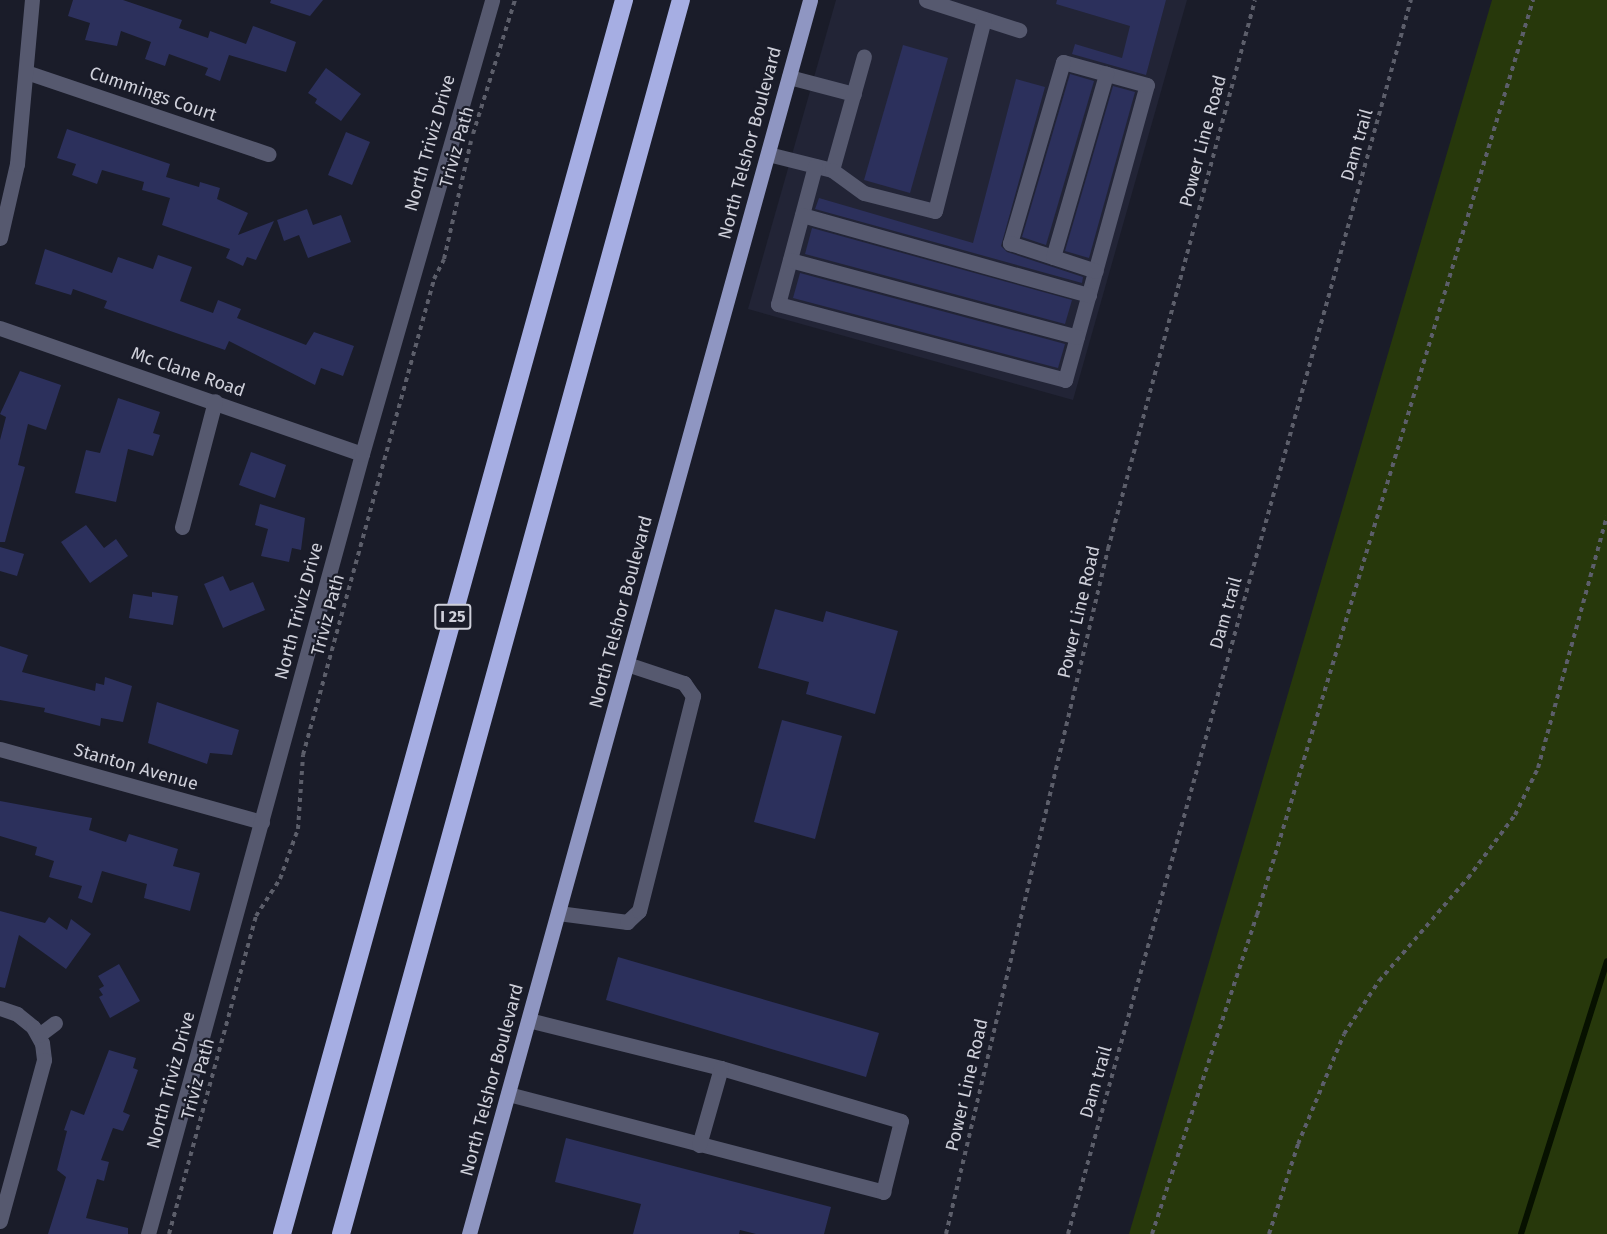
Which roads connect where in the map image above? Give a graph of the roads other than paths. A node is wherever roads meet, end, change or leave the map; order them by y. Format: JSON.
{"nodes":[{"id":1,"x":32,"y":0,"type":"edge"},
{"id":2,"x":492,"y":0,"type":"edge"},
{"id":3,"x":624,"y":0,"type":"edge"},
{"id":4,"x":681,"y":0,"type":"edge"},
{"id":5,"x":810,"y":0,"type":"edge"},
{"id":6,"x":926,"y":0,"type":"edge"},
{"id":7,"x":984,"y":19,"type":"junction"},
{"id":8,"x":1019,"y":30,"type":"dead end"},
{"id":9,"x":864,"y":56,"type":"dead end"},
{"id":10,"x":26,"y":72,"type":"junction"},
{"id":11,"x":1106,"y":74,"type":"junction"},
{"id":12,"x":789,"y":77,"type":"junction"},
{"id":13,"x":854,"y":94,"type":"junction"},
{"id":14,"x":268,"y":154,"type":"dead end"},
{"id":15,"x":768,"y":154,"type":"junction"},
{"id":16,"x":815,"y":166,"type":"junction"},
{"id":17,"x":832,"y":170,"type":"junction"},
{"id":18,"x":802,"y":215,"type":"junction"},
{"id":19,"x":0,"y":238,"type":"edge"},
{"id":20,"x":1053,"y":257,"type":"junction"},
{"id":21,"x":790,"y":260,"type":"junction"},
{"id":22,"x":1096,"y":271,"type":"junction"},
{"id":23,"x":1089,"y":295,"type":"junction"},
{"id":24,"x":0,"y":328,"type":"edge"},
{"id":25,"x":1077,"y":337,"type":"junction"},
{"id":26,"x":215,"y":402,"type":"junction"},
{"id":27,"x":362,"y":454,"type":"junction"},
{"id":28,"x":182,"y":527,"type":"dead end"},
{"id":29,"x":627,"y":664,"type":"junction"},
{"id":30,"x":0,"y":749,"type":"edge"},
{"id":31,"x":262,"y":822,"type":"junction"},
{"id":32,"x":558,"y":913,"type":"junction"},
{"id":33,"x":0,"y":1008,"type":"edge"},
{"id":34,"x":529,"y":1020,"type":"junction"},
{"id":35,"x":55,"y":1023,"type":"dead end"},
{"id":36,"x":39,"y":1035,"type":"junction"},
{"id":37,"x":721,"y":1068,"type":"junction"},
{"id":38,"x":508,"y":1094,"type":"junction"},
{"id":39,"x":699,"y":1144,"type":"junction"},
{"id":40,"x":0,"y":1221,"type":"edge"},
{"id":41,"x":148,"y":1234,"type":"edge"},
{"id":42,"x":282,"y":1234,"type":"edge"},
{"id":43,"x":341,"y":1234,"type":"edge"},
{"id":44,"x":470,"y":1234,"type":"edge"}],
"edges":[{"from":1,"to":10,"type":"street"},
{"from":2,"to":27,"type":"street","name":"North Triviz Drive"},
{"from":3,"to":42,"type":"highway","number":"I 25"},
{"from":4,"to":43,"type":"highway"},
{"from":5,"to":12,"type":"main road","name":"North Telshor Boulevard"},
{"from":6,"to":7,"type":"street"},
{"from":7,"to":8,"type":"street"},
{"from":7,"to":17,"type":"street"},
{"from":9,"to":13,"type":"street"},
{"from":10,"to":14,"type":"street","name":"Cummings Court"},
{"from":10,"to":19,"type":"street"},
{"from":11,"to":20,"type":"street"},
{"from":11,"to":20,"type":"street"},
{"from":11,"to":22,"type":"street"},
{"from":12,"to":13,"type":"street"},
{"from":12,"to":15,"type":"main road","name":"North Telshor Boulevard"},
{"from":13,"to":17,"type":"street"},
{"from":15,"to":16,"type":"street"},
{"from":15,"to":29,"type":"main road","name":"North Telshor Boulevard"},
{"from":16,"to":17,"type":"street"},
{"from":16,"to":18,"type":"street"},
{"from":18,"to":21,"type":"street"},
{"from":18,"to":23,"type":"street"},
{"from":20,"to":22,"type":"street"},
{"from":21,"to":25,"type":"street"},
{"from":21,"to":25,"type":"street"},
{"from":22,"to":23,"type":"street"},
{"from":23,"to":25,"type":"street"},
{"from":24,"to":26,"type":"street","name":"Mc Clane Road"},
{"from":26,"to":27,"type":"street","name":"Mc Clane Road"},
{"from":26,"to":28,"type":"street"},
{"from":27,"to":31,"type":"street","name":"North Triviz Drive"},
{"from":29,"to":32,"type":"main road","name":"North Telshor Boulevard"},
{"from":29,"to":32,"type":"street"},
{"from":30,"to":31,"type":"street","name":"Stanton Avenue"},
{"from":31,"to":41,"type":"street","name":"North Triviz Drive"},
{"from":32,"to":34,"type":"main road","name":"North Telshor Boulevard"},
{"from":33,"to":36,"type":"street"},
{"from":34,"to":37,"type":"street"},
{"from":34,"to":38,"type":"main road","name":"North Telshor Boulevard"},
{"from":35,"to":36,"type":"street"},
{"from":36,"to":40,"type":"street"},
{"from":37,"to":39,"type":"street"},
{"from":37,"to":39,"type":"street"},
{"from":38,"to":39,"type":"street"},
{"from":38,"to":44,"type":"main road","name":"North Telshor Boulevard"}]}
